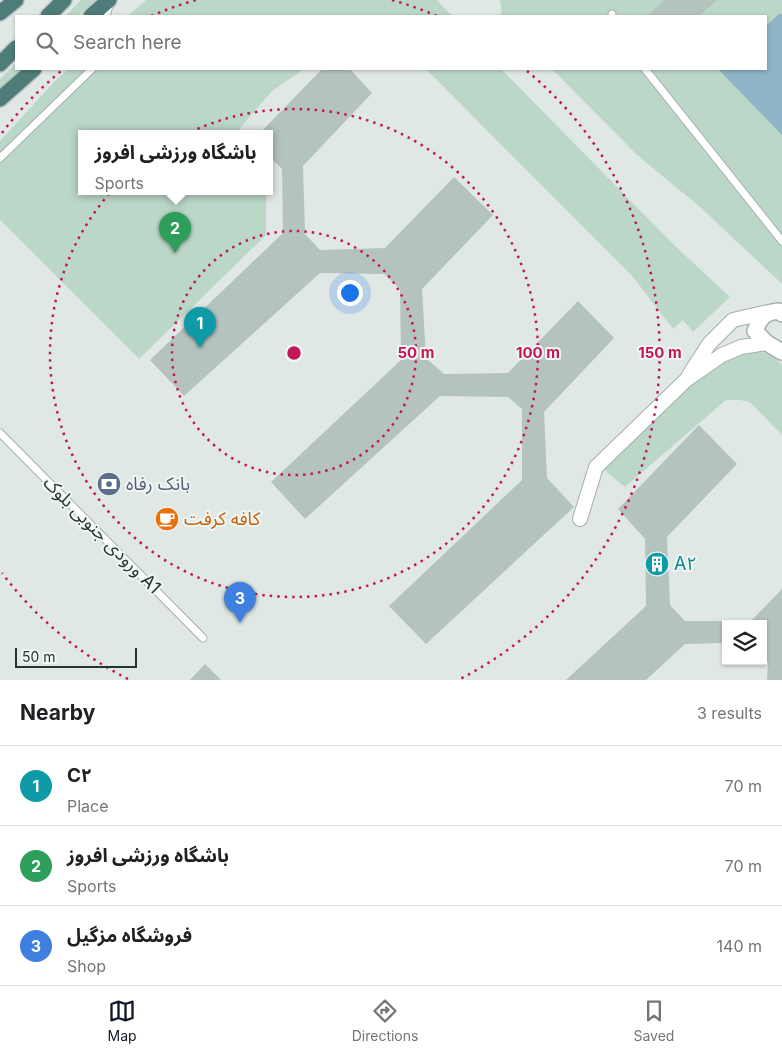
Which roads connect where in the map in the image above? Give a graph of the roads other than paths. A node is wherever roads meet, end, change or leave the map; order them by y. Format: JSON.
{"nodes":[{"id":1,"x":16,"y":0,"type":"edge"},
{"id":2,"x":64,"y":0,"type":"edge"},
{"id":3,"x":110,"y":0,"type":"edge"},
{"id":4,"x":0,"y":14,"type":"edge"},
{"id":5,"x":49,"y":15,"type":"edge"},
{"id":6,"x":92,"y":15,"type":"edge"},
{"id":7,"x":106,"y":15,"type":"edge"},
{"id":8,"x":15,"y":49,"type":"edge"},
{"id":9,"x":0,"y":64,"type":"edge"},
{"id":10,"x":33,"y":70,"type":"edge"},
{"id":11,"x":91,"y":70,"type":"edge"},
{"id":12,"x":646,"y":70,"type":"edge"},
{"id":13,"x":0,"y":99,"type":"edge"},
{"id":14,"x":0,"y":158,"type":"edge"},
{"id":15,"x":782,"y":241,"type":"edge"},
{"id":16,"x":775,"y":313,"type":"edge"},
{"id":17,"x":767,"y":343,"type":"junction"},
{"id":18,"x":782,"y":352,"type":"edge"},
{"id":19,"x":686,"y":380,"type":"junction"},
{"id":20,"x":0,"y":433,"type":"edge"},
{"id":21,"x":580,"y":518,"type":"dead end"},
{"id":22,"x":203,"y":638,"type":"dead end"}],
"edges":[{"from":1,"to":4,"type":"highway"},
{"from":2,"to":5,"type":"highway"},
{"from":3,"to":6,"type":"highway"},
{"from":3,"to":7,"type":"lane"},
{"from":8,"to":9,"type":"highway"},
{"from":10,"to":13,"type":"highway"},
{"from":11,"to":14,"type":"lane"},
{"from":12,"to":15,"type":"lane"},
{"from":16,"to":17,"type":"street"},
{"from":16,"to":19,"type":"street"},
{"from":17,"to":18,"type":"street"},
{"from":17,"to":19,"type":"street"},
{"from":19,"to":21,"type":"street"},
{"from":20,"to":22,"type":"lane","name":"ورودی جنوبی بلوک A1"}]}
